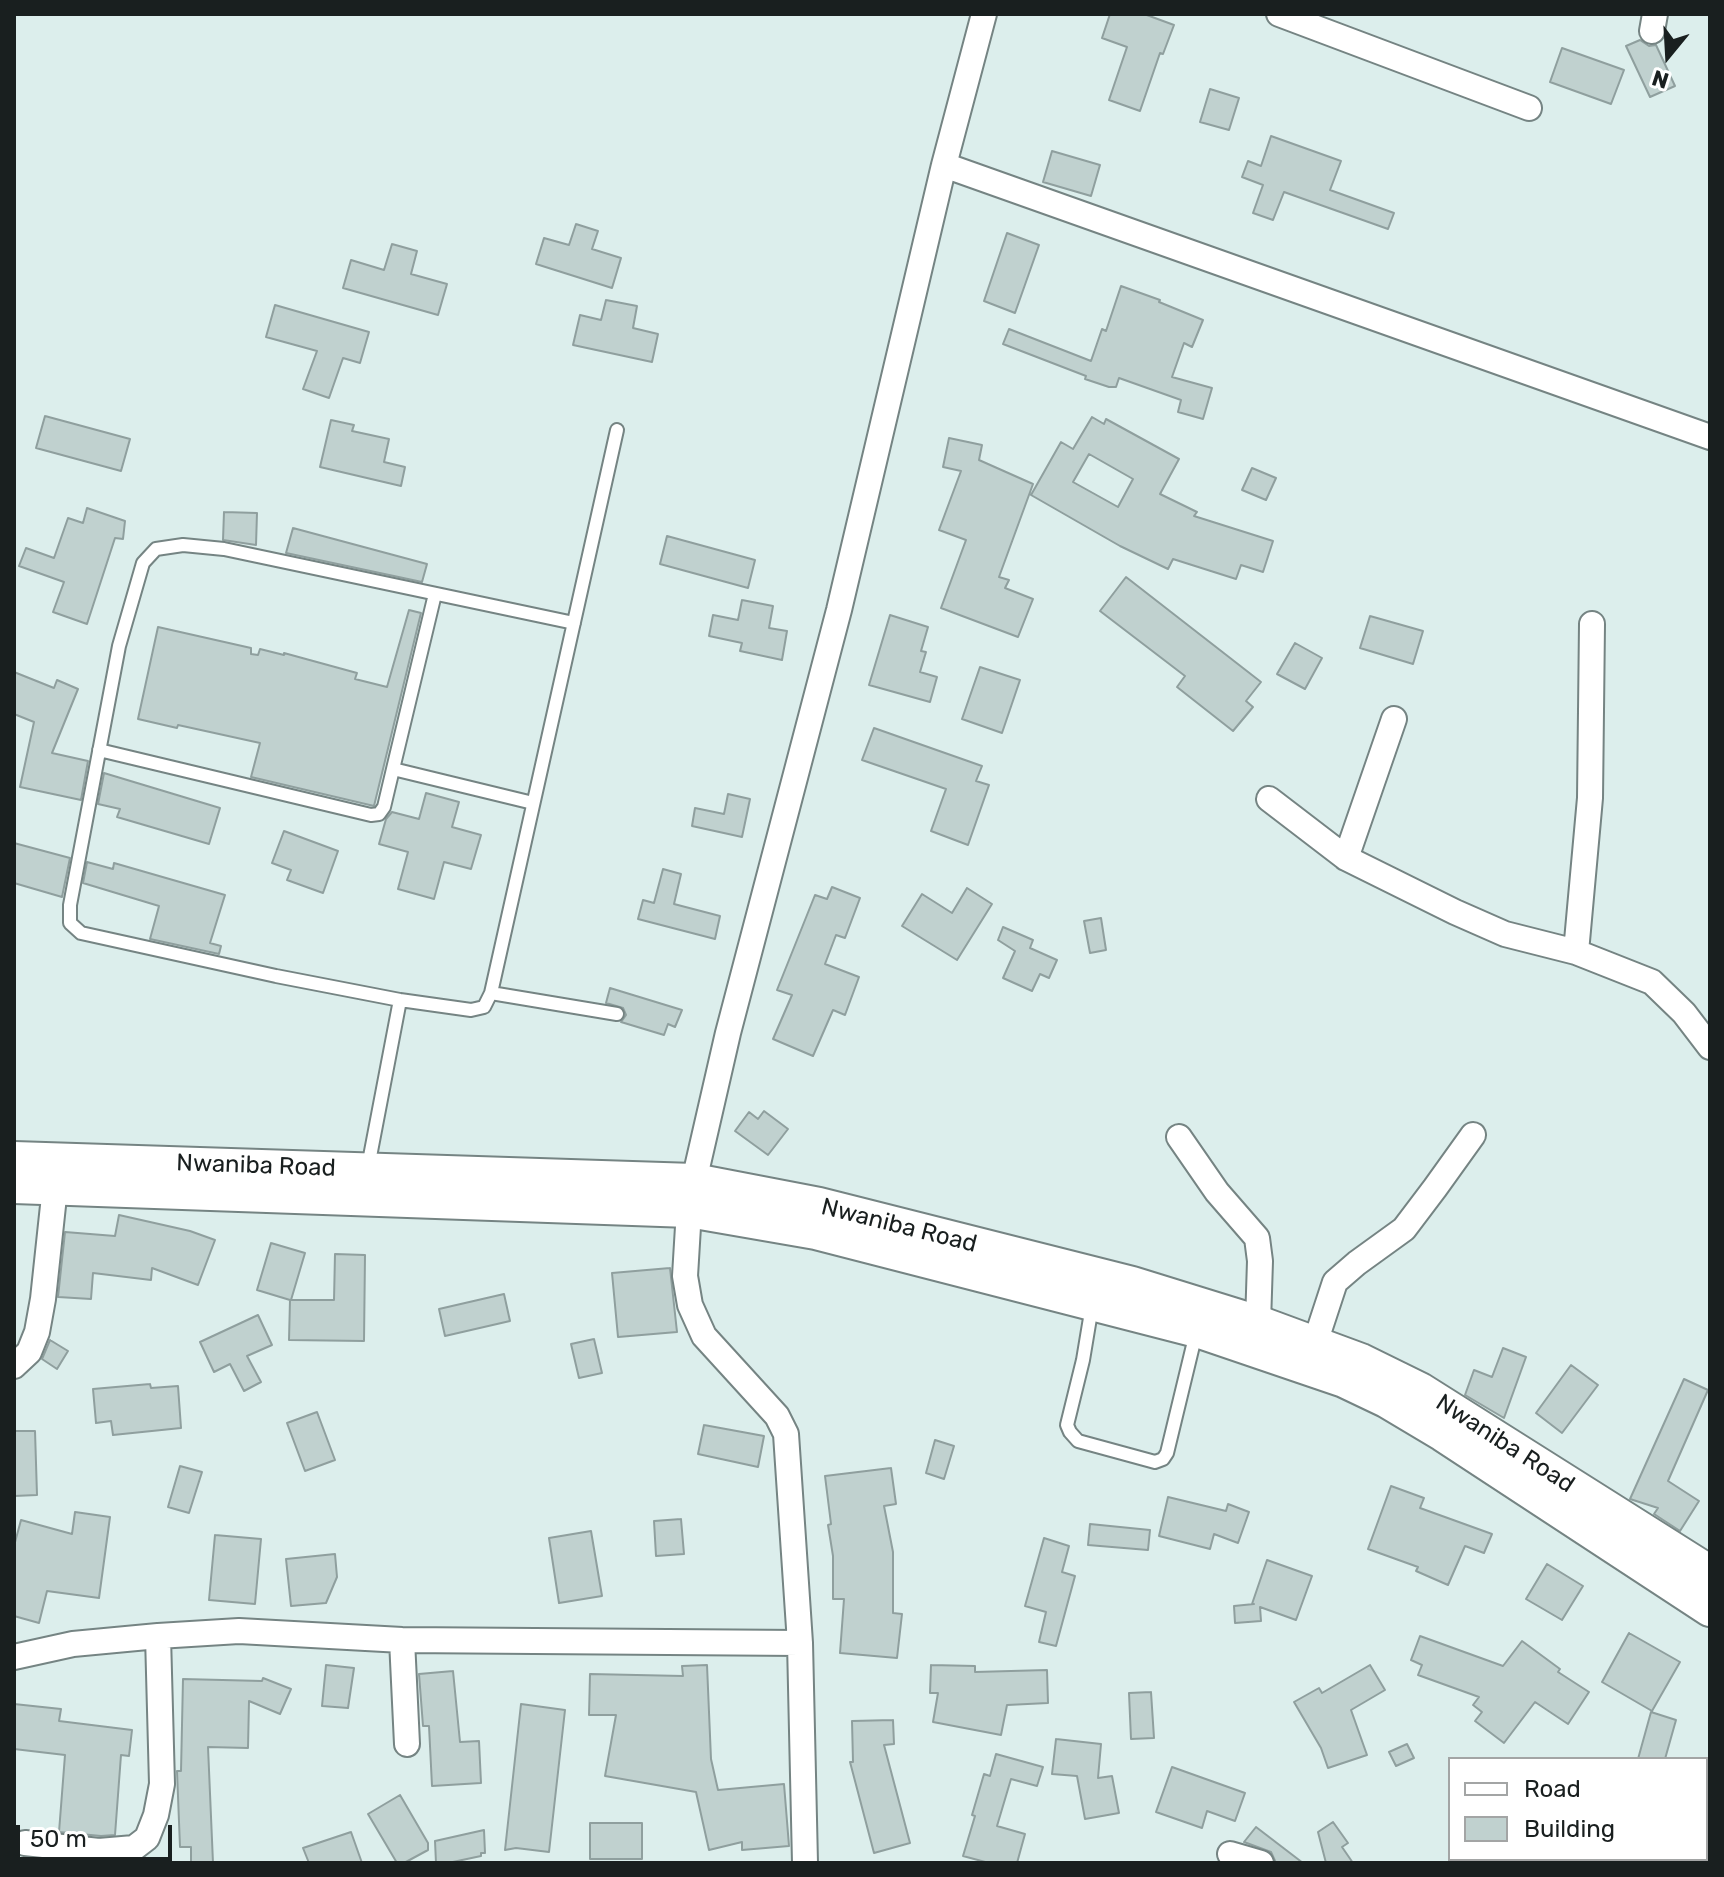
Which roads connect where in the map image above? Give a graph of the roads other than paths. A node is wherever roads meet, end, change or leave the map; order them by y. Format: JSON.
{"nodes":[{"id":1,"x":1279,"y":14,"type":"edge"},
{"id":2,"x":976,"y":17,"type":"edge"},
{"id":3,"x":1529,"y":108,"type":"dead end"},
{"id":4,"x":944,"y":165,"type":"junction"},
{"id":5,"x":617,"y":430,"type":"dead end"},
{"id":6,"x":1710,"y":437,"type":"edge"},
{"id":7,"x":435,"y":594,"type":"junction"},
{"id":8,"x":574,"y":623,"type":"junction"},
{"id":9,"x":1592,"y":624,"type":"dead end"},
{"id":10,"x":1394,"y":719,"type":"dead end"},
{"id":11,"x":99,"y":750,"type":"junction"},
{"id":12,"x":393,"y":769,"type":"junction"},
{"id":13,"x":1269,"y":799,"type":"dead end"},
{"id":14,"x":533,"y":803,"type":"junction"},
{"id":15,"x":1346,"y":858,"type":"junction"},
{"id":16,"x":1576,"y":952,"type":"junction"},
{"id":17,"x":491,"y":993,"type":"junction"},
{"id":18,"x":400,"y":1000,"type":"junction"},
{"id":19,"x":617,"y":1014,"type":"dead end"},
{"id":20,"x":1710,"y":1047,"type":"edge"},
{"id":21,"x":1473,"y":1135,"type":"dead end"},
{"id":22,"x":1179,"y":1137,"type":"dead end"},
{"id":23,"x":14,"y":1159,"type":"edge"},
{"id":24,"x":368,"y":1170,"type":"junction"},
{"id":25,"x":14,"y":1186,"type":"edge"},
{"id":26,"x":55,"y":1187,"type":"junction"},
{"id":27,"x":692,"y":1195,"type":"junction"},
{"id":28,"x":1093,"y":1303,"type":"junction"},
{"id":29,"x":1258,"y":1323,"type":"junction"},
{"id":30,"x":1197,"y":1330,"type":"junction"},
{"id":31,"x":1315,"y":1343,"type":"junction"},
{"id":32,"x":14,"y":1366,"type":"edge"},
{"id":33,"x":1710,"y":1573,"type":"edge"},
{"id":34,"x":1710,"y":1609,"type":"edge"},
{"id":35,"x":158,"y":1636,"type":"junction"},
{"id":36,"x":402,"y":1640,"type":"junction"},
{"id":37,"x":800,"y":1643,"type":"junction"},
{"id":38,"x":14,"y":1657,"type":"edge"},
{"id":39,"x":407,"y":1744,"type":"dead end"},
{"id":40,"x":25,"y":1843,"type":"dead end"},
{"id":41,"x":1230,"y":1854,"type":"dead end"},
{"id":42,"x":805,"y":1863,"type":"edge"},
{"id":43,"x":1261,"y":1863,"type":"edge"}],
"edges":[{"from":1,"to":3,"type":"street"},
{"from":2,"to":4,"type":"street"},
{"from":4,"to":6,"type":"street"},
{"from":4,"to":27,"type":"street"},
{"from":5,"to":8,"type":"lane"},
{"from":7,"to":8,"type":"lane"},
{"from":7,"to":11,"type":"lane"},
{"from":7,"to":12,"type":"lane"},
{"from":8,"to":14,"type":"lane"},
{"from":9,"to":16,"type":"street"},
{"from":10,"to":15,"type":"street"},
{"from":11,"to":12,"type":"lane"},
{"from":11,"to":18,"type":"lane"},
{"from":12,"to":14,"type":"lane"},
{"from":13,"to":15,"type":"street"},
{"from":14,"to":17,"type":"lane"},
{"from":15,"to":16,"type":"street"},
{"from":16,"to":20,"type":"street"},
{"from":17,"to":18,"type":"lane"},
{"from":17,"to":19,"type":"lane"},
{"from":18,"to":24,"type":"lane"},
{"from":21,"to":31,"type":"street"},
{"from":22,"to":29,"type":"street"},
{"from":23,"to":24,"type":"main road","name":"Nwaniba Road"},
{"from":24,"to":27,"type":"main road","name":"Nwaniba Road"},
{"from":25,"to":26,"type":"main road"},
{"from":26,"to":27,"type":"main road"},
{"from":26,"to":32,"type":"street"},
{"from":27,"to":28,"type":"main road"},
{"from":27,"to":29,"type":"main road","name":"Nwaniba Road"},
{"from":27,"to":37,"type":"street"},
{"from":28,"to":30,"type":"main road"},
{"from":28,"to":30,"type":"lane"},
{"from":29,"to":31,"type":"main road","name":"Nwaniba Road"},
{"from":30,"to":34,"type":"main road"},
{"from":31,"to":33,"type":"main road","name":"Nwaniba Road"},
{"from":35,"to":36,"type":"street"},
{"from":35,"to":38,"type":"street"},
{"from":35,"to":40,"type":"street"},
{"from":36,"to":37,"type":"street"},
{"from":36,"to":39,"type":"street"},
{"from":37,"to":42,"type":"street"},
{"from":41,"to":43,"type":"street"}]}
